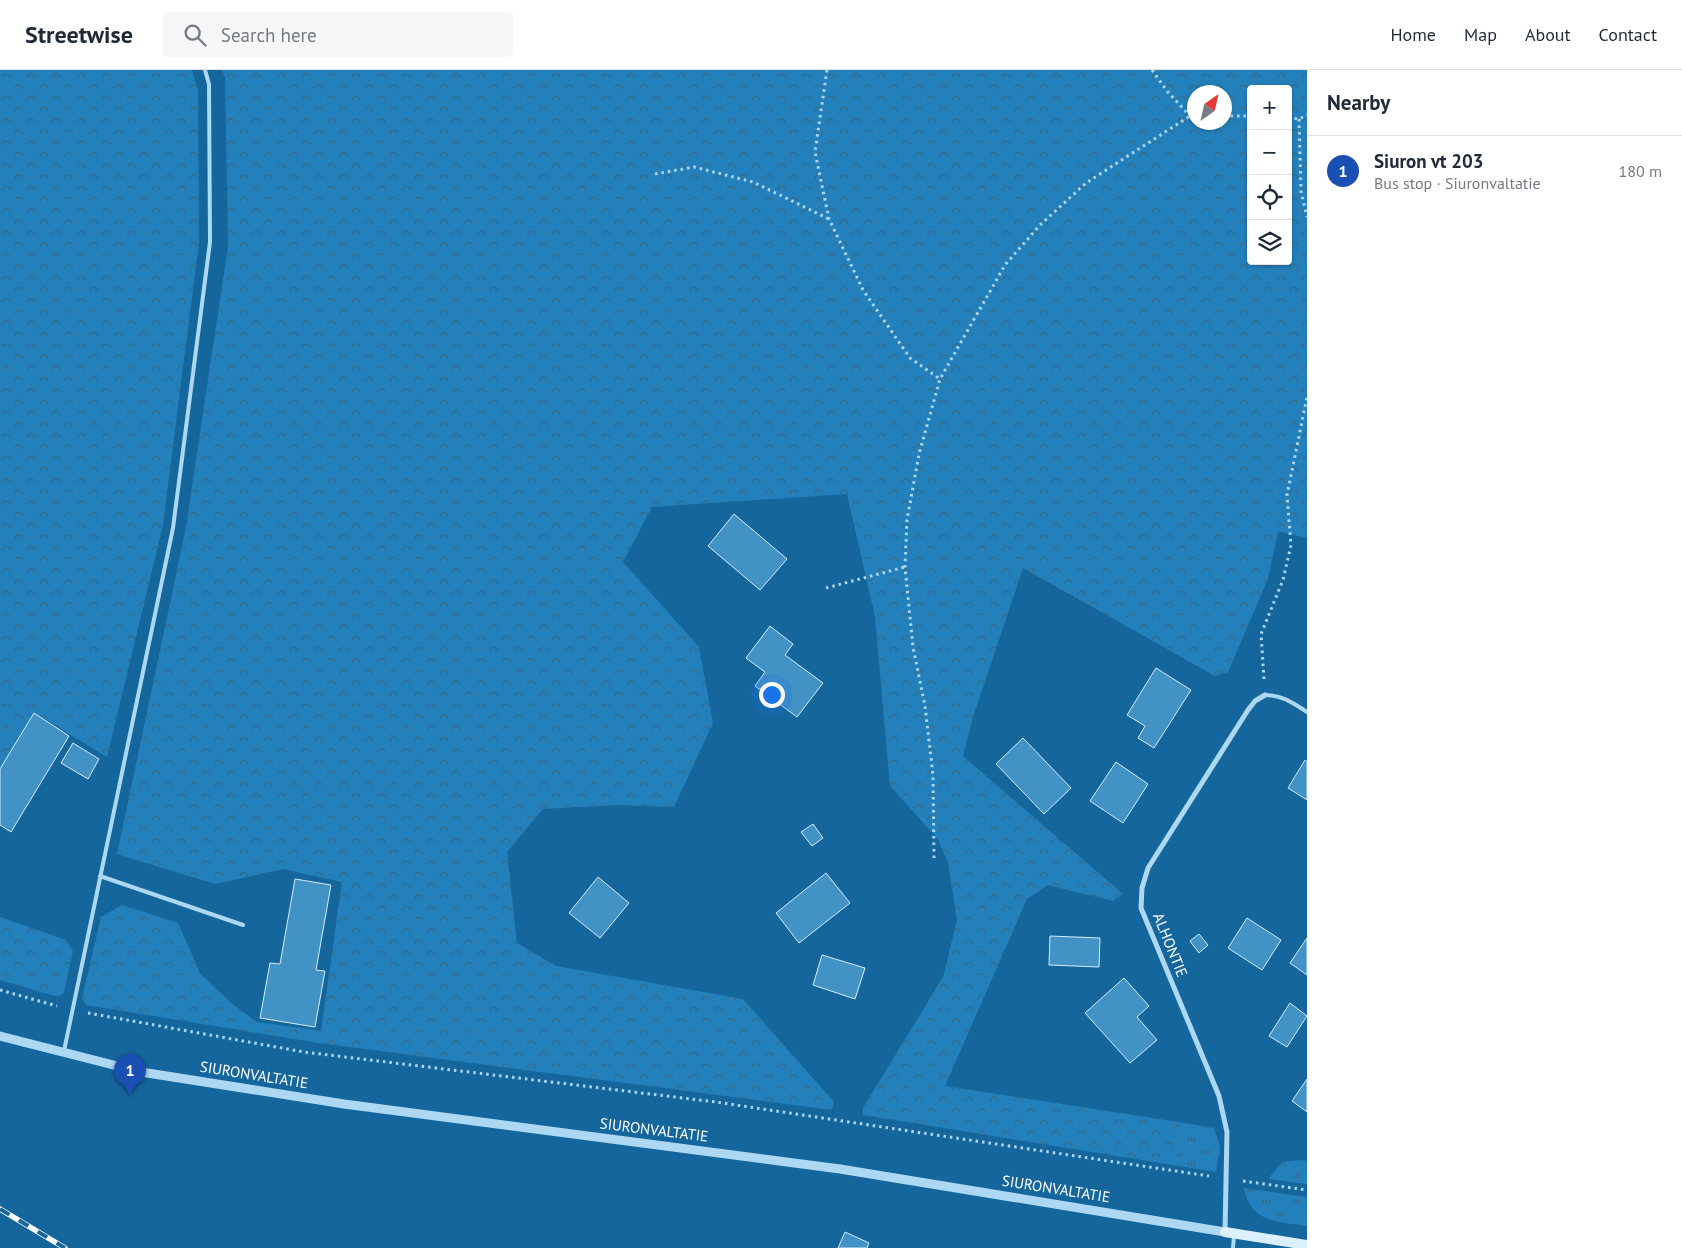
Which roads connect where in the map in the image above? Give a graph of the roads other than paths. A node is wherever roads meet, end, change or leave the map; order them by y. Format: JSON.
{"nodes":[{"id":1,"x":205,"y":70,"type":"edge"},
{"id":2,"x":1264,"y":696,"type":"joint"},
{"id":3,"x":1307,"y":712,"type":"edge"},
{"id":4,"x":100,"y":876,"type":"junction"},
{"id":5,"x":243,"y":925,"type":"dead end"},
{"id":6,"x":0,"y":1036,"type":"edge"},
{"id":7,"x":63,"y":1053,"type":"junction"},
{"id":8,"x":1229,"y":1232,"type":"junction"},
{"id":9,"x":1307,"y":1245,"type":"edge"},
{"id":10,"x":1233,"y":1248,"type":"edge"}],
"edges":[{"from":1,"to":4,"type":"lane"},
{"from":2,"to":3,"type":"lane"},
{"from":2,"to":8,"type":"street","name":"ALHONTIE"},
{"from":4,"to":5,"type":"lane"},
{"from":4,"to":7,"type":"lane"},
{"from":6,"to":7,"type":"street","name":"SIURONVALTATIE"},
{"from":7,"to":8,"type":"street","name":"SIURONVALTATIE"},
{"from":8,"to":9,"type":"main road","name":"SIURONVALTATIE"},
{"from":8,"to":10,"type":"lane"}]}
